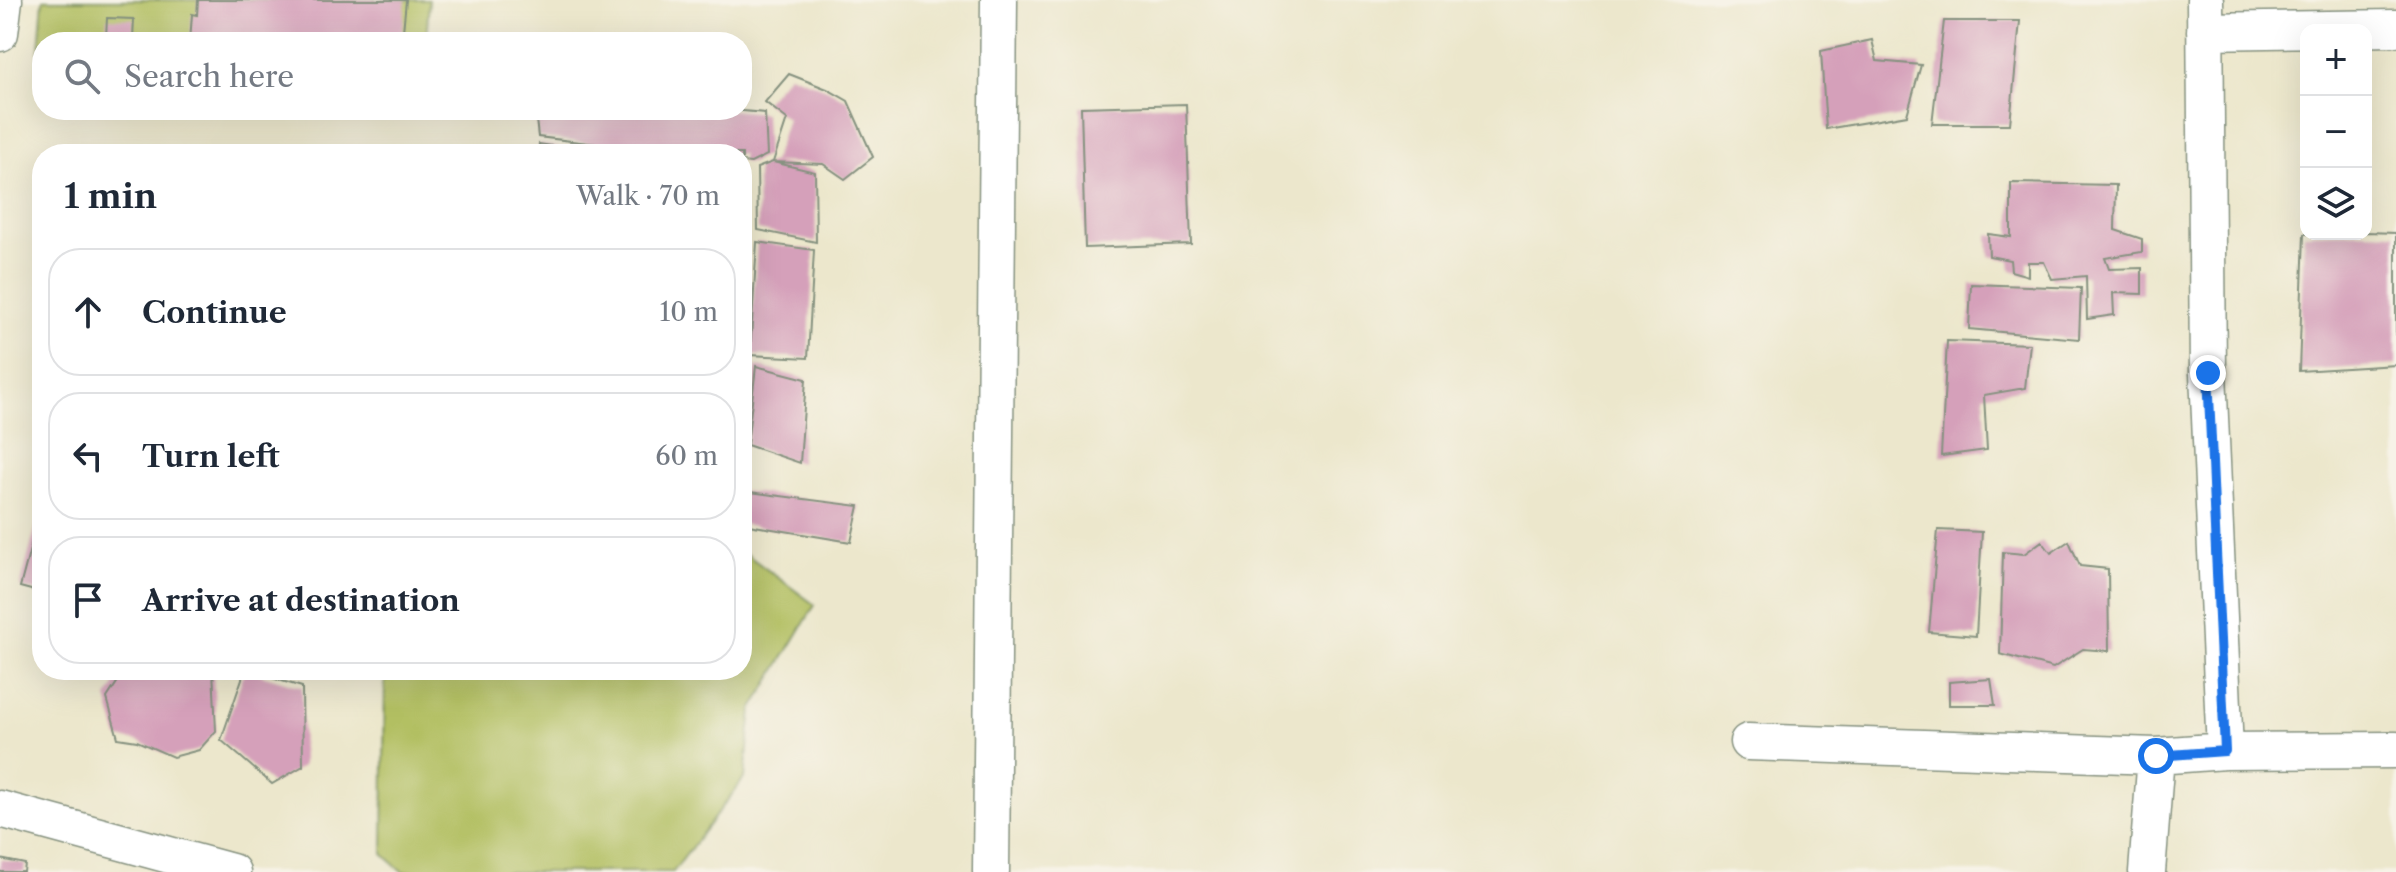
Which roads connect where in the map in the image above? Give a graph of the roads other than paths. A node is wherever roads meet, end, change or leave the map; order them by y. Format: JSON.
{"nodes":[{"id":1,"x":4,"y":0,"type":"edge"},
{"id":2,"x":999,"y":0,"type":"edge"},
{"id":3,"x":2205,"y":16,"type":"edge"},
{"id":4,"x":2396,"y":28,"type":"edge"},
{"id":5,"x":0,"y":33,"type":"edge"},
{"id":6,"x":1748,"y":742,"type":"dead end"},
{"id":7,"x":2396,"y":750,"type":"edge"},
{"id":8,"x":2225,"y":751,"type":"junction"},
{"id":9,"x":2156,"y":756,"type":"junction"},
{"id":10,"x":0,"y":809,"type":"edge"},
{"id":11,"x":232,"y":872,"type":"edge"},
{"id":12,"x":991,"y":872,"type":"edge"},
{"id":13,"x":2147,"y":872,"type":"edge"}],
"edges":[{"from":1,"to":5,"type":"street"},
{"from":2,"to":12,"type":"street"},
{"from":3,"to":4,"type":"street"},
{"from":3,"to":8,"type":"street"},
{"from":6,"to":9,"type":"street"},
{"from":7,"to":8,"type":"street"},
{"from":8,"to":9,"type":"street"},
{"from":9,"to":13,"type":"street"},
{"from":10,"to":11,"type":"street"}]}
